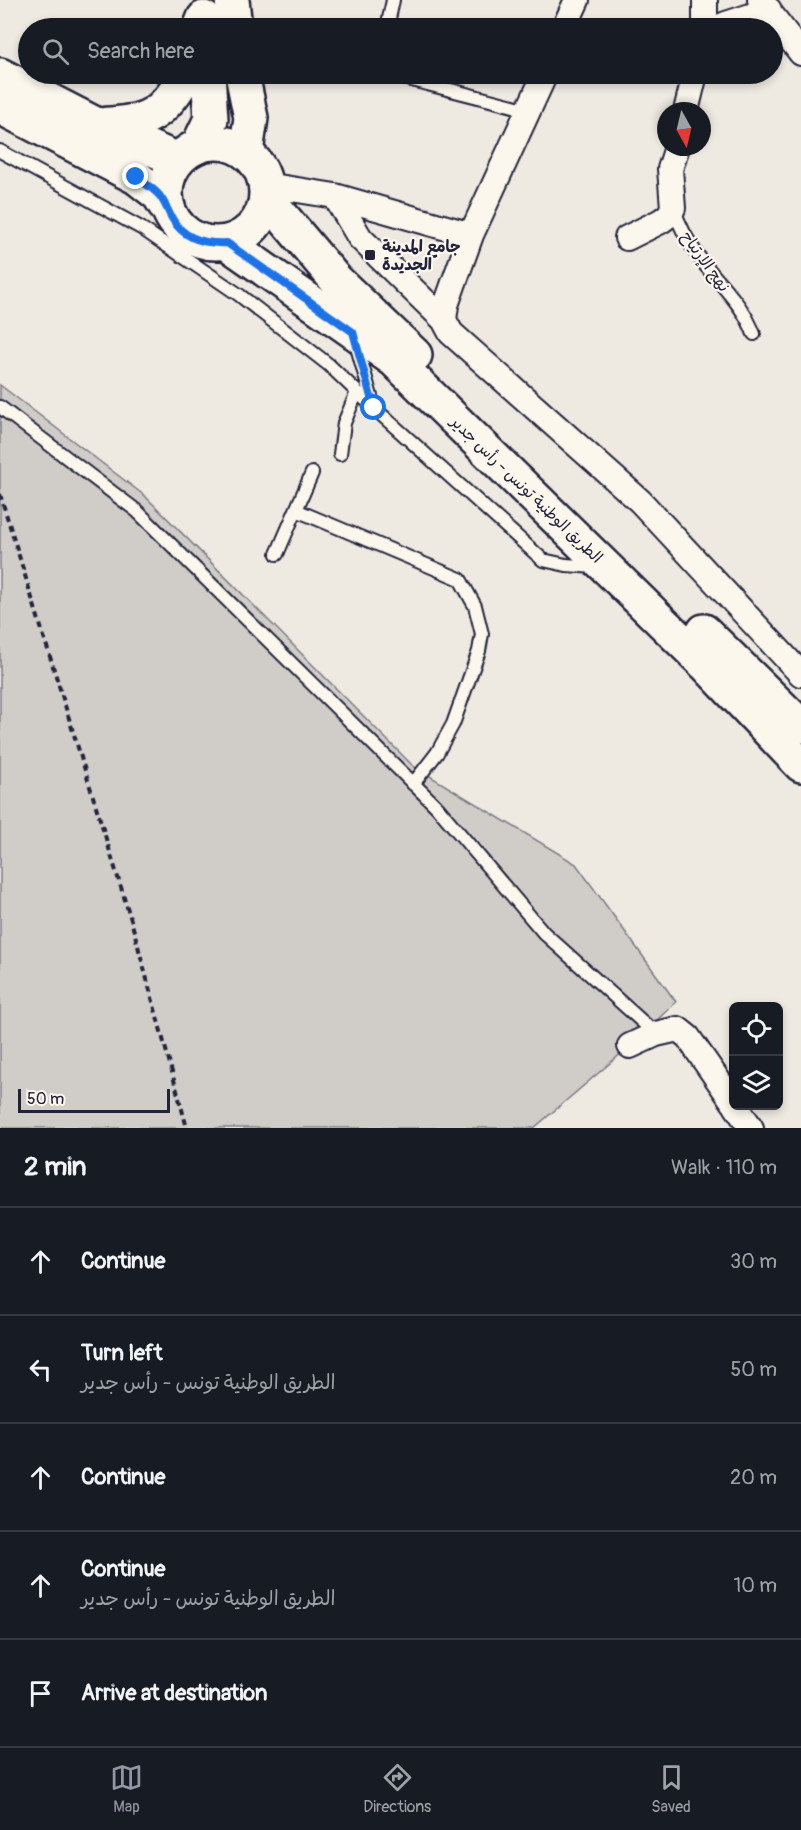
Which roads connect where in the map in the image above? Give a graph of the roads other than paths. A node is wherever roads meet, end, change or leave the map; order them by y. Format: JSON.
{"nodes":[{"id":1,"x":232,"y":0,"type":"edge"},
{"id":2,"x":393,"y":0,"type":"edge"},
{"id":3,"x":577,"y":0,"type":"edge"},
{"id":4,"x":705,"y":0,"type":"edge"},
{"id":5,"x":764,"y":5,"type":"edge"},
{"id":6,"x":234,"y":18,"type":"edge"},
{"id":7,"x":389,"y":18,"type":"edge"},
{"id":8,"x":569,"y":18,"type":"edge"},
{"id":9,"x":705,"y":18,"type":"edge"},
{"id":10,"x":737,"y":18,"type":"edge"},
{"id":11,"x":774,"y":18,"type":"edge"},
{"id":12,"x":783,"y":29,"type":"edge"},
{"id":13,"x":801,"y":52,"type":"edge"},
{"id":14,"x":0,"y":75,"type":"edge"},
{"id":15,"x":180,"y":84,"type":"edge"},
{"id":16,"x":209,"y":84,"type":"edge"},
{"id":17,"x":244,"y":84,"type":"edge"},
{"id":18,"x":427,"y":84,"type":"edge"},
{"id":19,"x":541,"y":84,"type":"edge"},
{"id":20,"x":693,"y":84,"type":"edge"},
{"id":21,"x":688,"y":102,"type":"edge"},
{"id":22,"x":0,"y":107,"type":"edge"},
{"id":23,"x":529,"y":110,"type":"junction"},
{"id":24,"x":97,"y":125,"type":"junction"},
{"id":25,"x":0,"y":151,"type":"edge"},
{"id":26,"x":246,"y":152,"type":"junction"},
{"id":27,"x":188,"y":153,"type":"junction"},
{"id":28,"x":674,"y":156,"type":"edge"},
{"id":29,"x":266,"y":192,"type":"junction"},
{"id":30,"x":335,"y":196,"type":"junction"},
{"id":31,"x":167,"y":208,"type":"junction"},
{"id":32,"x":673,"y":208,"type":"junction"},
{"id":33,"x":471,"y":235,"type":"junction"},
{"id":34,"x":627,"y":238,"type":"dead end"},
{"id":35,"x":227,"y":243,"type":"junction"},
{"id":36,"x":444,"y":320,"type":"junction"},
{"id":37,"x":353,"y":332,"type":"junction"},
{"id":38,"x":754,"y":334,"type":"dead end"},
{"id":39,"x":357,"y":392,"type":"junction"},
{"id":40,"x":0,"y":407,"type":"edge"},
{"id":41,"x":374,"y":408,"type":"junction"},
{"id":42,"x":340,"y":454,"type":"dead end"},
{"id":43,"x":312,"y":473,"type":"dead end"},
{"id":44,"x":296,"y":510,"type":"junction"},
{"id":45,"x":277,"y":554,"type":"dead end"},
{"id":46,"x":609,"y":569,"type":"junction"},
{"id":47,"x":801,"y":674,"type":"edge"},
{"id":48,"x":801,"y":726,"type":"edge"},
{"id":49,"x":801,"y":765,"type":"edge"},
{"id":50,"x":413,"y":784,"type":"junction"},
{"id":51,"x":656,"y":1034,"type":"junction"},
{"id":52,"x":630,"y":1046,"type":"dead end"},
{"id":53,"x":729,"y":1095,"type":"edge"},
{"id":54,"x":739,"y":1110,"type":"edge"},
{"id":55,"x":751,"y":1128,"type":"edge"}],
"edges":[{"from":1,"to":6,"type":"main road"},
{"from":2,"to":7,"type":"lane"},
{"from":3,"to":8,"type":"street"},
{"from":4,"to":9,"type":"street"},
{"from":5,"to":10,"type":"street"},
{"from":5,"to":11,"type":"street"},
{"from":12,"to":13,"type":"street"},
{"from":14,"to":24,"type":"main road"},
{"from":15,"to":24,"type":"main road"},
{"from":16,"to":27,"type":"main road"},
{"from":17,"to":26,"type":"main road"},
{"from":18,"to":23,"type":"lane"},
{"from":19,"to":23,"type":"street"},
{"from":20,"to":21,"type":"street"},
{"from":22,"to":31,"type":"main road"},
{"from":23,"to":33,"type":"street"},
{"from":24,"to":27,"type":"main road"},
{"from":25,"to":39,"type":"lane"},
{"from":26,"to":27,"type":"main road"},
{"from":26,"to":29,"type":"main road"},
{"from":27,"to":31,"type":"main road"},
{"from":28,"to":32,"type":"street","name":"نهج الإرتياح"},
{"from":29,"to":30,"type":"street"},
{"from":29,"to":35,"type":"main road"},
{"from":29,"to":48,"type":"main road","name":"الطريق الوطنية تونس - رأس جدير"},
{"from":30,"to":33,"type":"street"},
{"from":30,"to":36,"type":"street"},
{"from":31,"to":35,"type":"main road"},
{"from":32,"to":34,"type":"street"},
{"from":32,"to":38,"type":"lane","name":"نهج الإرتياح"},
{"from":33,"to":36,"type":"street"},
{"from":35,"to":37,"type":"main road","name":"الطريق الوطنية تونس - رأس جدير"},
{"from":36,"to":47,"type":"street"},
{"from":37,"to":41,"type":"lane"},
{"from":37,"to":46,"type":"main road","name":"الطريق الوطنية تونس - رأس جدير"},
{"from":39,"to":41,"type":"lane"},
{"from":39,"to":42,"type":"lane"},
{"from":40,"to":50,"type":"lane"},
{"from":41,"to":46,"type":"lane"},
{"from":43,"to":44,"type":"lane"},
{"from":44,"to":45,"type":"lane"},
{"from":44,"to":50,"type":"lane"},
{"from":46,"to":49,"type":"main road","name":"الطريق الوطنية تونس - رأس جدير"},
{"from":50,"to":51,"type":"lane"},
{"from":51,"to":52,"type":"street"},
{"from":51,"to":53,"type":"street"},
{"from":54,"to":55,"type":"street"}]}
